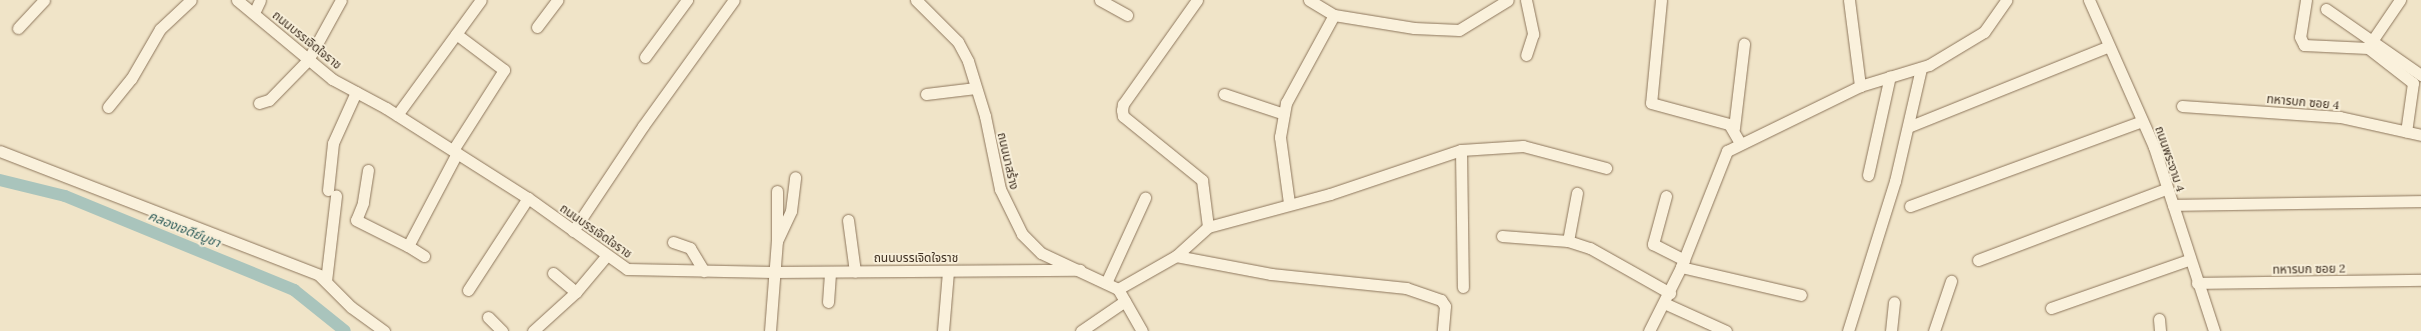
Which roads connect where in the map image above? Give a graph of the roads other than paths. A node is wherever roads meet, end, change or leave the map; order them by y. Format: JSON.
{"nodes":[{"id":1,"x":44,"y":0,"type":"edge"},
{"id":2,"x":191,"y":0,"type":"edge"},
{"id":3,"x":237,"y":0,"type":"edge"},
{"id":4,"x":260,"y":0,"type":"edge"},
{"id":5,"x":341,"y":0,"type":"edge"},
{"id":6,"x":481,"y":0,"type":"edge"},
{"id":7,"x":557,"y":0,"type":"edge"},
{"id":8,"x":687,"y":0,"type":"edge"},
{"id":9,"x":734,"y":0,"type":"edge"},
{"id":10,"x":916,"y":0,"type":"edge"},
{"id":11,"x":1100,"y":0,"type":"edge"},
{"id":12,"x":1197,"y":0,"type":"edge"},
{"id":13,"x":1309,"y":0,"type":"edge"},
{"id":14,"x":1508,"y":0,"type":"edge"},
{"id":15,"x":1526,"y":0,"type":"edge"},
{"id":16,"x":1661,"y":0,"type":"edge"},
{"id":17,"x":1848,"y":0,"type":"edge"},
{"id":18,"x":2006,"y":0,"type":"edge"},
{"id":19,"x":2089,"y":0,"type":"edge"},
{"id":20,"x":2306,"y":0,"type":"edge"},
{"id":21,"x":2400,"y":0,"type":"edge"},
{"id":22,"x":2326,"y":9,"type":"dead end"},
{"id":23,"x":254,"y":13,"type":"junction"},
{"id":24,"x":1127,"y":15,"type":"dead end"},
{"id":25,"x":1334,"y":15,"type":"junction"},
{"id":26,"x":536,"y":27,"type":"dead end"},
{"id":27,"x":18,"y":28,"type":"dead end"},
{"id":28,"x":456,"y":34,"type":"junction"},
{"id":29,"x":2372,"y":41,"type":"junction"},
{"id":30,"x":1744,"y":44,"type":"dead end"},
{"id":31,"x":2107,"y":47,"type":"junction"},
{"id":32,"x":1526,"y":55,"type":"dead end"},
{"id":33,"x":645,"y":58,"type":"dead end"},
{"id":34,"x":308,"y":60,"type":"junction"},
{"id":35,"x":1921,"y":68,"type":"junction"},
{"id":36,"x":2421,"y":75,"type":"edge"},
{"id":37,"x":1890,"y":76,"type":"junction"},
{"id":38,"x":1860,"y":86,"type":"junction"},
{"id":39,"x":976,"y":88,"type":"junction"},
{"id":40,"x":356,"y":92,"type":"junction"},
{"id":41,"x":926,"y":94,"type":"dead end"},
{"id":42,"x":1224,"y":94,"type":"dead end"},
{"id":43,"x":259,"y":103,"type":"dead end"},
{"id":44,"x":2182,"y":106,"type":"dead end"},
{"id":45,"x":108,"y":107,"type":"dead end"},
{"id":46,"x":1284,"y":114,"type":"junction"},
{"id":47,"x":397,"y":115,"type":"junction"},
{"id":48,"x":2142,"y":121,"type":"junction"},
{"id":49,"x":1908,"y":127,"type":"junction"},
{"id":50,"x":1734,"y":128,"type":"junction"},
{"id":51,"x":2406,"y":132,"type":"junction"},
{"id":52,"x":2421,"y":135,"type":"edge"},
{"id":53,"x":1740,"y":143,"type":"junction"},
{"id":54,"x":1461,"y":150,"type":"junction"},
{"id":55,"x":0,"y":151,"type":"edge"},
{"id":56,"x":455,"y":152,"type":"junction"},
{"id":57,"x":1606,"y":168,"type":"dead end"},
{"id":58,"x":368,"y":170,"type":"dead end"},
{"id":59,"x":1868,"y":175,"type":"dead end"},
{"id":60,"x":795,"y":177,"type":"dead end"},
{"id":61,"x":2166,"y":189,"type":"junction"},
{"id":62,"x":777,"y":191,"type":"dead end"},
{"id":63,"x":1577,"y":194,"type":"dead end"},
{"id":64,"x":1666,"y":196,"type":"dead end"},
{"id":65,"x":528,"y":198,"type":"junction"},
{"id":66,"x":1145,"y":198,"type":"dead end"},
{"id":67,"x":2421,"y":201,"type":"edge"},
{"id":68,"x":1289,"y":203,"type":"junction"},
{"id":69,"x":2173,"y":205,"type":"junction"},
{"id":70,"x":1910,"y":206,"type":"dead end"},
{"id":71,"x":848,"y":220,"type":"dead end"},
{"id":72,"x":1208,"y":227,"type":"junction"},
{"id":73,"x":573,"y":230,"type":"junction"},
{"id":74,"x":1502,"y":236,"type":"dead end"},
{"id":75,"x":776,"y":241,"type":"junction"},
{"id":76,"x":1568,"y":241,"type":"junction"},
{"id":77,"x":673,"y":242,"type":"dead end"},
{"id":78,"x":408,"y":246,"type":"junction"},
{"id":79,"x":606,"y":255,"type":"junction"},
{"id":80,"x":424,"y":256,"type":"dead end"},
{"id":81,"x":1176,"y":256,"type":"junction"},
{"id":82,"x":1978,"y":260,"type":"dead end"},
{"id":83,"x":2188,"y":260,"type":"junction"},
{"id":84,"x":1682,"y":264,"type":"junction"},
{"id":85,"x":1080,"y":270,"type":"junction"},
{"id":86,"x":704,"y":271,"type":"junction"},
{"id":87,"x":948,"y":271,"type":"junction"},
{"id":88,"x":773,"y":272,"type":"junction"},
{"id":89,"x":830,"y":272,"type":"junction"},
{"id":90,"x":855,"y":272,"type":"junction"},
{"id":91,"x":553,"y":274,"type":"dead end"},
{"id":92,"x":2421,"y":280,"type":"edge"},
{"id":93,"x":326,"y":281,"type":"junction"},
{"id":94,"x":1951,"y":281,"type":"dead end"},
{"id":95,"x":1106,"y":283,"type":"junction"},
{"id":96,"x":2197,"y":283,"type":"junction"},
{"id":97,"x":1463,"y":287,"type":"dead end"},
{"id":98,"x":1118,"y":289,"type":"junction"},
{"id":99,"x":468,"y":290,"type":"dead end"},
{"id":100,"x":576,"y":292,"type":"junction"},
{"id":101,"x":1670,"y":293,"type":"junction"},
{"id":102,"x":1801,"y":295,"type":"dead end"},
{"id":103,"x":1125,"y":301,"type":"junction"},
{"id":104,"x":828,"y":302,"type":"dead end"},
{"id":105,"x":1894,"y":302,"type":"dead end"},
{"id":106,"x":1664,"y":303,"type":"junction"},
{"id":107,"x":2051,"y":308,"type":"dead end"},
{"id":108,"x":488,"y":317,"type":"dead end"},
{"id":109,"x":2159,"y":319,"type":"dead end"},
{"id":110,"x":384,"y":331,"type":"edge"},
{"id":111,"x":502,"y":331,"type":"edge"},
{"id":112,"x":533,"y":331,"type":"edge"},
{"id":113,"x":770,"y":331,"type":"edge"},
{"id":114,"x":943,"y":331,"type":"edge"},
{"id":115,"x":1081,"y":331,"type":"edge"},
{"id":116,"x":1142,"y":331,"type":"edge"},
{"id":117,"x":1443,"y":331,"type":"edge"},
{"id":118,"x":1649,"y":331,"type":"edge"},
{"id":119,"x":1726,"y":331,"type":"edge"},
{"id":120,"x":1848,"y":331,"type":"edge"},
{"id":121,"x":1891,"y":331,"type":"edge"},
{"id":122,"x":1934,"y":331,"type":"edge"},
{"id":123,"x":2160,"y":331,"type":"edge"},
{"id":124,"x":2214,"y":331,"type":"edge"}],
"edges":[{"from":1,"to":27,"type":"street"},
{"from":2,"to":45,"type":"street"},
{"from":3,"to":23,"type":"street","name":"ถนนบรรเจิดใจราช"},
{"from":4,"to":23,"type":"street"},
{"from":5,"to":34,"type":"street"},
{"from":6,"to":28,"type":"street"},
{"from":7,"to":26,"type":"street"},
{"from":8,"to":33,"type":"street"},
{"from":9,"to":73,"type":"street"},
{"from":10,"to":39,"type":"street","name":"ถนนนาสร้าง"},
{"from":11,"to":24,"type":"street"},
{"from":12,"to":72,"type":"street"},
{"from":13,"to":25,"type":"street"},
{"from":14,"to":25,"type":"street"},
{"from":15,"to":32,"type":"street"},
{"from":16,"to":50,"type":"street"},
{"from":17,"to":38,"type":"street"},
{"from":18,"to":35,"type":"street"},
{"from":19,"to":31,"type":"street","name":"ถนนพระงาม 4"},
{"from":20,"to":51,"type":"street"},
{"from":21,"to":29,"type":"street"},
{"from":22,"to":29,"type":"street"},
{"from":23,"to":34,"type":"street","name":"ถนนบรรเจิดใจราช"},
{"from":25,"to":46,"type":"street"},
{"from":28,"to":47,"type":"street"},
{"from":28,"to":56,"type":"street"},
{"from":29,"to":36,"type":"street"},
{"from":30,"to":50,"type":"street"},
{"from":31,"to":48,"type":"street","name":"ถนนพระงาม 4"},
{"from":31,"to":49,"type":"street"},
{"from":34,"to":40,"type":"street","name":"ถนนบรรเจิดใจราช"},
{"from":34,"to":43,"type":"street"},
{"from":35,"to":37,"type":"street"},
{"from":35,"to":49,"type":"street"},
{"from":37,"to":38,"type":"street"},
{"from":37,"to":59,"type":"street"},
{"from":38,"to":53,"type":"street"},
{"from":39,"to":41,"type":"street"},
{"from":39,"to":85,"type":"street","name":"ถนนนาสร้าง"},
{"from":40,"to":47,"type":"street","name":"ถนนบรรเจิดใจราช"},
{"from":40,"to":93,"type":"street"},
{"from":42,"to":46,"type":"street"},
{"from":44,"to":51,"type":"street","name":"ทหารบก ซอย 4"},
{"from":46,"to":68,"type":"street"},
{"from":47,"to":56,"type":"street","name":"ถนนบรรเจิดใจราช"},
{"from":48,"to":61,"type":"street","name":"ถนนพระงาม 4"},
{"from":48,"to":70,"type":"street"},
{"from":49,"to":120,"type":"street"},
{"from":50,"to":53,"type":"street"},
{"from":51,"to":52,"type":"street","name":"ทหารบก ซอย 4"},
{"from":53,"to":84,"type":"street"},
{"from":54,"to":57,"type":"street"},
{"from":54,"to":68,"type":"street"},
{"from":54,"to":97,"type":"street"},
{"from":55,"to":93,"type":"street"},
{"from":56,"to":65,"type":"street","name":"ถนนบรรเจิดใจราช"},
{"from":56,"to":78,"type":"street"},
{"from":58,"to":78,"type":"street"},
{"from":60,"to":75,"type":"street"},
{"from":61,"to":69,"type":"street","name":"ถนนพระงาม 4"},
{"from":61,"to":82,"type":"street"},
{"from":62,"to":75,"type":"street"},
{"from":63,"to":76,"type":"street"},
{"from":64,"to":84,"type":"street"},
{"from":65,"to":73,"type":"street","name":"ถนนบรรเจิดใจราช"},
{"from":65,"to":99,"type":"street"},
{"from":66,"to":95,"type":"street"},
{"from":67,"to":69,"type":"street"},
{"from":68,"to":72,"type":"street"},
{"from":69,"to":83,"type":"street","name":"ถนนพระงาม 4"},
{"from":71,"to":90,"type":"street"},
{"from":72,"to":81,"type":"street"},
{"from":73,"to":79,"type":"street","name":"ถนนบรรเจิดใจราช"},
{"from":74,"to":76,"type":"street"},
{"from":75,"to":88,"type":"street"},
{"from":76,"to":101,"type":"street"},
{"from":77,"to":86,"type":"street"},
{"from":78,"to":80,"type":"street"},
{"from":79,"to":86,"type":"street","name":"ถนนบรรเจิดใจราช"},
{"from":79,"to":100,"type":"street"},
{"from":81,"to":98,"type":"street"},
{"from":81,"to":117,"type":"street"},
{"from":83,"to":96,"type":"street","name":"ถนนพระงาม 4"},
{"from":83,"to":107,"type":"street"},
{"from":84,"to":101,"type":"street"},
{"from":84,"to":102,"type":"street"},
{"from":85,"to":87,"type":"street","name":"ถนนบรรเจิดใจราช"},
{"from":85,"to":95,"type":"street","name":"ถนนนาสร้าง"},
{"from":86,"to":88,"type":"street","name":"ถนนบรรเจิดใจราช"},
{"from":87,"to":90,"type":"street","name":"ถนนบรรเจิดใจราช"},
{"from":87,"to":114,"type":"street"},
{"from":88,"to":89,"type":"street","name":"ถนนบรรเจิดใจราช"},
{"from":88,"to":113,"type":"street"},
{"from":89,"to":90,"type":"street","name":"ถนนบรรเจิดใจราช"},
{"from":89,"to":104,"type":"street"},
{"from":91,"to":100,"type":"street"},
{"from":92,"to":96,"type":"street","name":"ทหารบก ซอย 2"},
{"from":93,"to":110,"type":"street"},
{"from":94,"to":122,"type":"street"},
{"from":95,"to":98,"type":"street","name":"ถนนนาสร้าง"},
{"from":96,"to":124,"type":"street","name":"ถนนพระงาม 4"},
{"from":98,"to":103,"type":"street"},
{"from":100,"to":112,"type":"street"},
{"from":101,"to":106,"type":"street"},
{"from":103,"to":115,"type":"street"},
{"from":103,"to":116,"type":"street"},
{"from":105,"to":121,"type":"street"},
{"from":106,"to":118,"type":"street"},
{"from":106,"to":119,"type":"street"},
{"from":108,"to":111,"type":"street"},
{"from":109,"to":123,"type":"street"}]}
